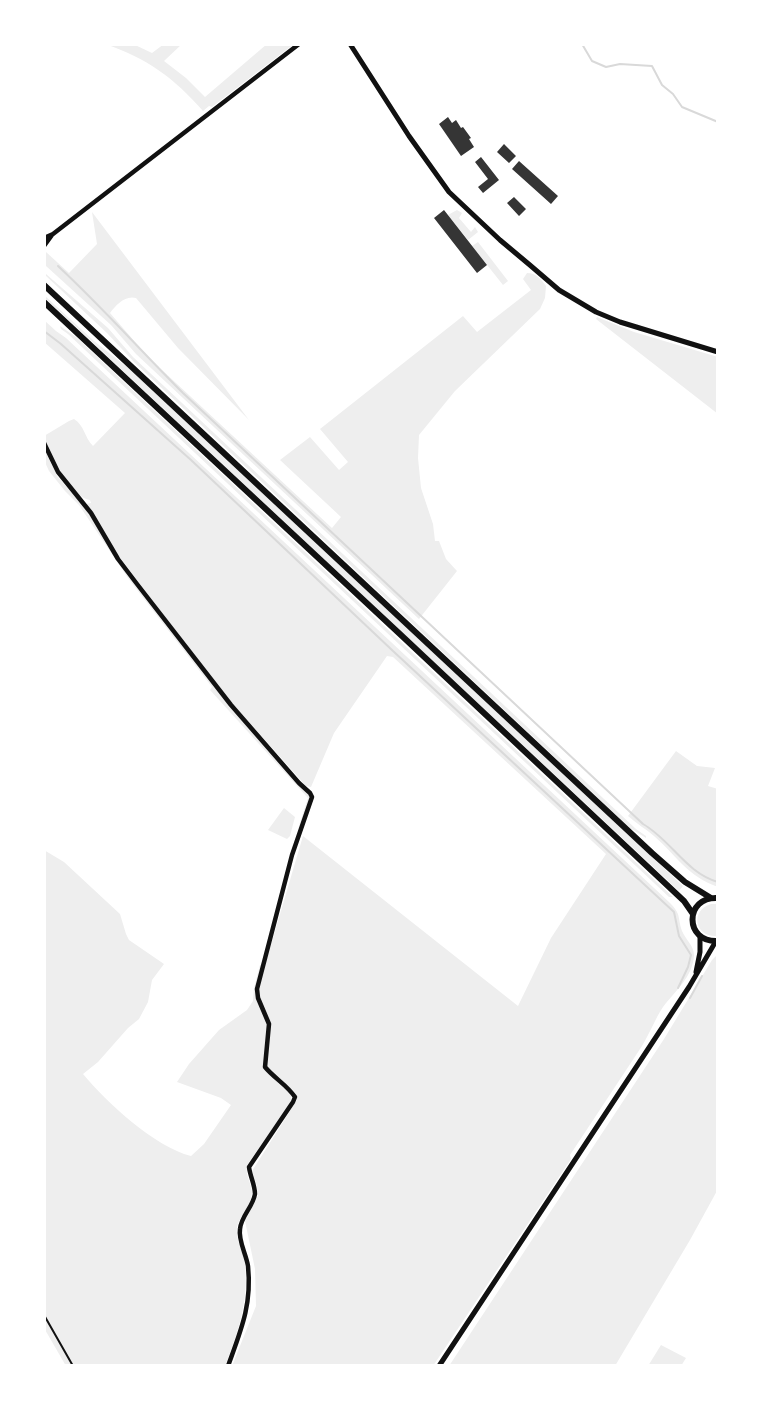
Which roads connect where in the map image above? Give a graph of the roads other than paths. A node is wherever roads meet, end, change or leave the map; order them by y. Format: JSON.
{"nodes":[{"id":1,"x":299,"y":44,"type":"edge"},
{"id":2,"x":350,"y":44,"type":"edge"},
{"id":3,"x":53,"y":234,"type":"junction"},
{"id":4,"x":44,"y":238,"type":"edge"},
{"id":5,"x":44,"y":246,"type":"edge"},
{"id":6,"x":44,"y":279,"type":"edge"},
{"id":7,"x":44,"y":285,"type":"edge"},
{"id":8,"x":53,"y":293,"type":"junction"},
{"id":9,"x":44,"y":302,"type":"edge"},
{"id":10,"x":718,"y":352,"type":"edge"},
{"id":11,"x":44,"y":443,"type":"edge"},
{"id":12,"x":714,"y":898,"type":"edge"},
{"id":13,"x":693,"y":914,"type":"junction"},
{"id":14,"x":700,"y":937,"type":"junction"},
{"id":15,"x":717,"y":941,"type":"edge"},
{"id":16,"x":695,"y":976,"type":"junction"},
{"id":17,"x":228,"y":1366,"type":"edge"},
{"id":18,"x":439,"y":1366,"type":"edge"}],
"edges":[{"from":1,"to":3,"type":"street"},
{"from":2,"to":10,"type":"street"},
{"from":3,"to":4,"type":"street"},
{"from":3,"to":5,"type":"street"},
{"from":6,"to":8,"type":"main road"},
{"from":7,"to":8,"type":"main road"},
{"from":8,"to":12,"type":"main road"},
{"from":9,"to":13,"type":"main road"},
{"from":11,"to":17,"type":"street"},
{"from":12,"to":13,"type":"main road"},
{"from":13,"to":14,"type":"main road"},
{"from":14,"to":15,"type":"main road"},
{"from":14,"to":16,"type":"street"},
{"from":15,"to":16,"type":"street"},
{"from":16,"to":18,"type":"street"}]}
